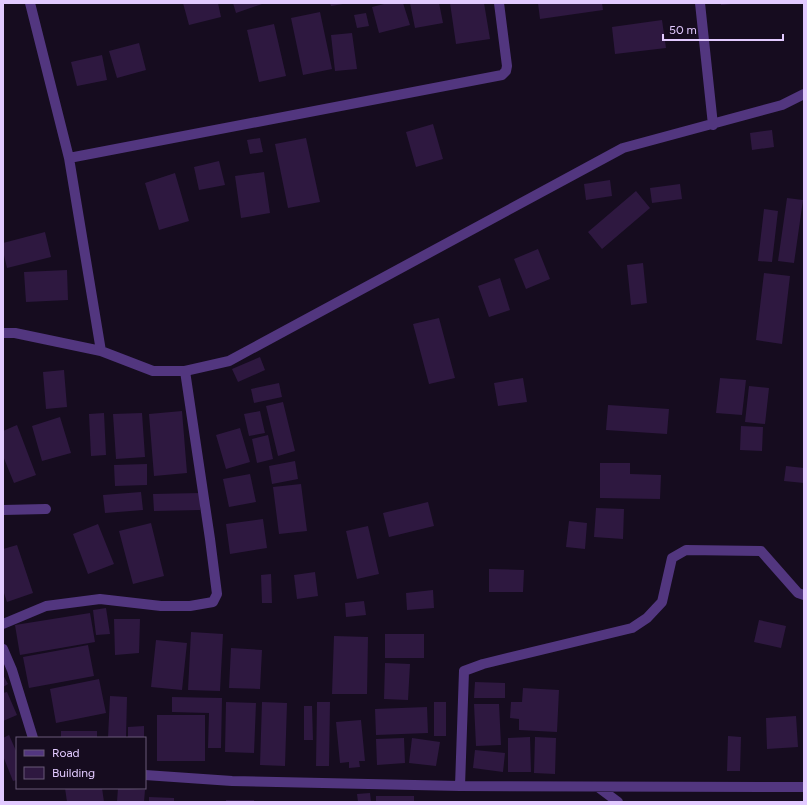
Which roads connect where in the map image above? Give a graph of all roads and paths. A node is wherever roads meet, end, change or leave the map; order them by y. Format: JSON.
{"nodes":[{"id":1,"x":30,"y":3,"type":"edge"},
{"id":2,"x":500,"y":3,"type":"edge"},
{"id":3,"x":700,"y":3,"type":"edge"},
{"id":4,"x":804,"y":94,"type":"edge"},
{"id":5,"x":713,"y":125,"type":"junction"},
{"id":6,"x":69,"y":158,"type":"junction"},
{"id":7,"x":3,"y":332,"type":"edge"},
{"id":8,"x":101,"y":351,"type":"junction"},
{"id":9,"x":184,"y":371,"type":"junction"},
{"id":10,"x":46,"y":509,"type":"dead end"},
{"id":11,"x":3,"y":510,"type":"edge"},
{"id":12,"x":804,"y":595,"type":"edge"},
{"id":13,"x":3,"y":624,"type":"edge"},
{"id":14,"x":3,"y":649,"type":"edge"},
{"id":15,"x":33,"y":737,"type":"edge"},
{"id":16,"x":146,"y":775,"type":"edge"},
{"id":17,"x":460,"y":786,"type":"junction"},
{"id":18,"x":804,"y":786,"type":"edge"},
{"id":19,"x":598,"y":787,"type":"junction"},
{"id":20,"x":618,"y":802,"type":"edge"}],
"edges":[{"from":1,"to":6,"type":"street"},
{"from":2,"to":6,"type":"street"},
{"from":3,"to":5,"type":"street"},
{"from":4,"to":5,"type":"street"},
{"from":5,"to":9,"type":"street"},
{"from":6,"to":8,"type":"street"},
{"from":7,"to":8,"type":"street"},
{"from":8,"to":9,"type":"street"},
{"from":9,"to":13,"type":"street"},
{"from":10,"to":11,"type":"street"},
{"from":12,"to":17,"type":"street"},
{"from":14,"to":15,"type":"street"},
{"from":16,"to":17,"type":"street"},
{"from":17,"to":19,"type":"street"},
{"from":18,"to":19,"type":"street"},
{"from":19,"to":20,"type":"street"}]}
